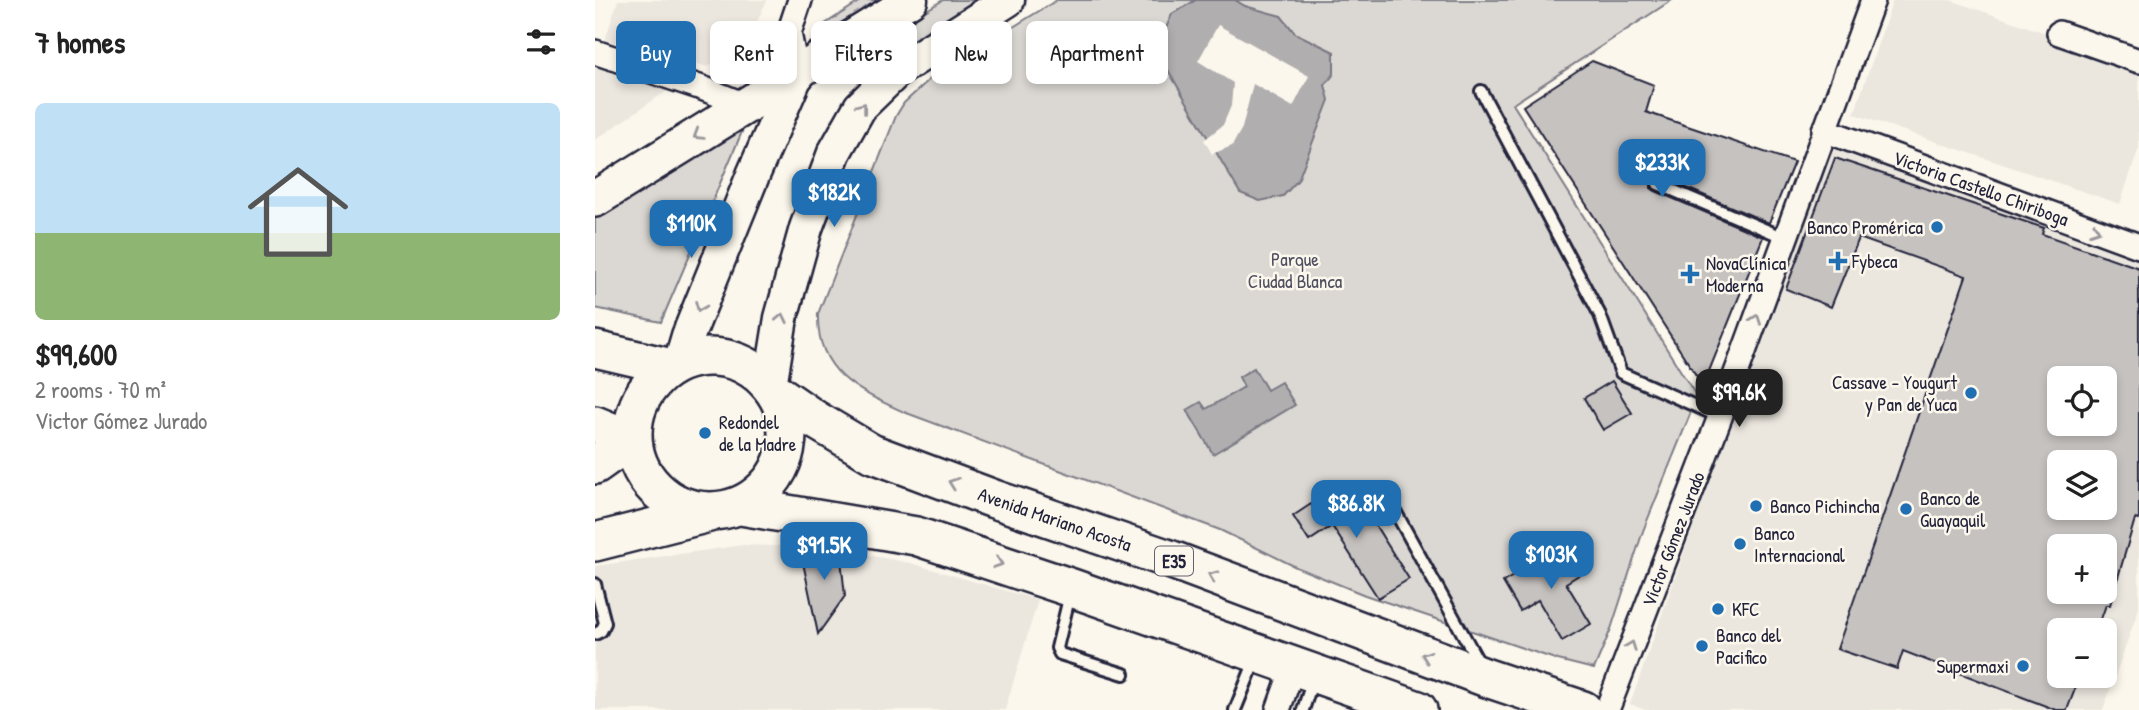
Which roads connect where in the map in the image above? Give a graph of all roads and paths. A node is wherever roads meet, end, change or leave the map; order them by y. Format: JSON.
{"nodes":[{"id":1,"x":800,"y":0,"type":"edge"},
{"id":2,"x":911,"y":0,"type":"edge"},
{"id":3,"x":1007,"y":0,"type":"edge"},
{"id":4,"x":1873,"y":0,"type":"edge"},
{"id":5,"x":793,"y":21,"type":"edge"},
{"id":6,"x":2059,"y":33,"type":"dead end"},
{"id":7,"x":595,"y":52,"type":"edge"},
{"id":8,"x":2139,"y":61,"type":"edge"},
{"id":9,"x":797,"y":74,"type":"edge"},
{"id":10,"x":780,"y":84,"type":"edge"},
{"id":11,"x":793,"y":84,"type":"edge"},
{"id":12,"x":1481,"y":91,"type":"dead end"},
{"id":13,"x":745,"y":105,"type":"junction"},
{"id":14,"x":1824,"y":130,"type":"junction"},
{"id":15,"x":1658,"y":184,"type":"dead end"},
{"id":16,"x":595,"y":199,"type":"edge"},
{"id":17,"x":1785,"y":238,"type":"junction"},
{"id":18,"x":2138,"y":242,"type":"edge"},
{"id":19,"x":595,"y":349,"type":"edge"},
{"id":20,"x":676,"y":365,"type":"junction"},
{"id":21,"x":772,"y":389,"type":"junction"},
{"id":22,"x":1720,"y":417,"type":"junction"},
{"id":23,"x":595,"y":424,"type":"edge"},
{"id":24,"x":630,"y":439,"type":"junction"},
{"id":25,"x":595,"y":465,"type":"edge"},
{"id":26,"x":1385,"y":493,"type":"dead end"},
{"id":27,"x":727,"y":509,"type":"junction"},
{"id":28,"x":595,"y":542,"type":"edge"},
{"id":29,"x":595,"y":584,"type":"edge"},
{"id":30,"x":1072,"y":588,"type":"junction"},
{"id":31,"x":595,"y":634,"type":"edge"},
{"id":32,"x":1258,"y":652,"type":"junction"},
{"id":33,"x":1305,"y":669,"type":"junction"},
{"id":34,"x":1124,"y":674,"type":"dead end"},
{"id":35,"x":1487,"y":678,"type":"junction"},
{"id":36,"x":1410,"y":709,"type":"edge"},
{"id":37,"x":1235,"y":710,"type":"edge"},
{"id":38,"x":1278,"y":710,"type":"edge"},
{"id":39,"x":1303,"y":710,"type":"edge"},
{"id":40,"x":1583,"y":710,"type":"edge"},
{"id":41,"x":1607,"y":710,"type":"edge"}],
"edges":[{"from":1,"to":5,"type":"street"},
{"from":2,"to":9,"type":"main road"},
{"from":21,"to":3,"type":"main road","one_way":true},
{"from":4,"to":14,"type":"street","name":"Victor Gómez Jurado"},
{"from":6,"to":8,"type":"street"},
{"from":7,"to":13,"type":"street"},
{"from":10,"to":13,"type":"main road"},
{"from":11,"to":20,"type":"main road","one_way":true},
{"from":12,"to":22,"type":"lane"},
{"from":13,"to":16,"type":"main road","one_way":true},
{"from":14,"to":17,"type":"street","name":"Victor Gómez Jurado"},
{"from":14,"to":18,"type":"street","name":"Victoria Castello Chiriboga","one_way":true},
{"from":15,"to":17,"type":"lane"},
{"from":22,"to":17,"type":"street","name":"Victor Gómez Jurado","one_way":true},
{"from":19,"to":20,"type":"main road"},
{"from":20,"to":21,"type":"highway","number":"E35"},
{"from":20,"to":24,"type":"highway"},
{"from":21,"to":27,"type":"highway"},
{"from":35,"to":21,"type":"highway","name":"Avenida Mariano Acosta","number":"E35","one_way":true},
{"from":41,"to":22,"type":"street","name":"Victor Gómez Jurado","one_way":true},
{"from":23,"to":24,"type":"main road"},
{"from":24,"to":25,"type":"highway"},
{"from":24,"to":27,"type":"highway"},
{"from":26,"to":35,"type":"lane"},
{"from":27,"to":28,"type":"highway"},
{"from":27,"to":30,"type":"highway","one_way":true},
{"from":29,"to":31,"type":"lane"},
{"from":30,"to":32,"type":"highway"},
{"from":30,"to":34,"type":"lane"},
{"from":32,"to":33,"type":"highway"},
{"from":32,"to":37,"type":"lane"},
{"from":33,"to":36,"type":"highway"},
{"from":33,"to":38,"type":"street"},
{"from":33,"to":39,"type":"lane"},
{"from":35,"to":40,"type":"highway","name":"Avenida Mariano Acosta","number":"E35"}]}
